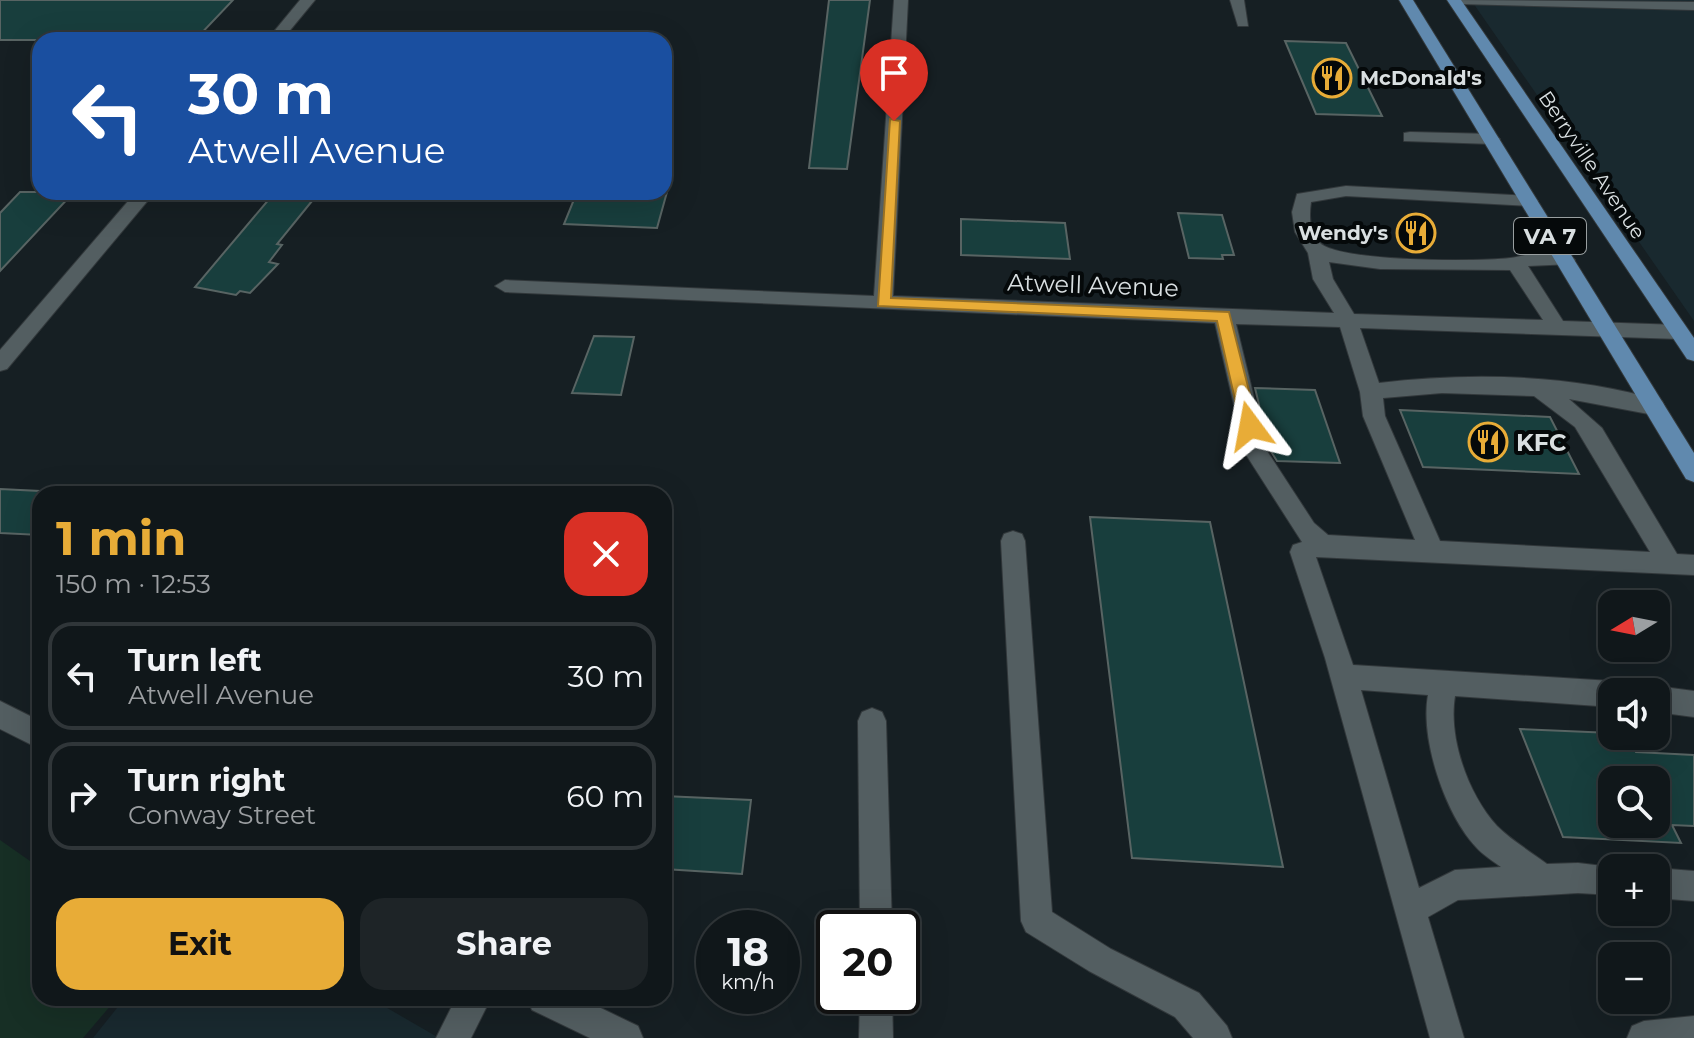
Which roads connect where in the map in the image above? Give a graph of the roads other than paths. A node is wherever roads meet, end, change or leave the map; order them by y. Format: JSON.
{"nodes":[{"id":1,"x":308,"y":0,"type":"edge"},
{"id":2,"x":901,"y":0,"type":"edge"},
{"id":3,"x":1237,"y":0,"type":"edge"},
{"id":4,"x":1406,"y":0,"type":"edge"},
{"id":5,"x":1456,"y":0,"type":"edge"},
{"id":6,"x":1694,"y":6,"type":"edge"},
{"id":7,"x":1243,"y":23,"type":"dead end"},
{"id":8,"x":281,"y":32,"type":"edge"},
{"id":9,"x":1410,"y":137,"type":"dead end"},
{"id":10,"x":1492,"y":139,"type":"junction"},
{"id":11,"x":139,"y":200,"type":"edge"},
{"id":12,"x":1529,"y":201,"type":"junction"},
{"id":13,"x":1317,"y":251,"type":"junction"},
{"id":14,"x":1565,"y":260,"type":"junction"},
{"id":15,"x":1515,"y":264,"type":"junction"},
{"id":16,"x":505,"y":286,"type":"dead end"},
{"id":17,"x":883,"y":303,"type":"junction"},
{"id":18,"x":1224,"y":316,"type":"junction"},
{"id":19,"x":1347,"y":319,"type":"junction"},
{"id":20,"x":1556,"y":326,"type":"junction"},
{"id":21,"x":1606,"y":328,"type":"junction"},
{"id":22,"x":1679,"y":332,"type":"junction"},
{"id":23,"x":1694,"y":354,"type":"edge"},
{"id":24,"x":0,"y":364,"type":"edge"},
{"id":25,"x":1537,"y":387,"type":"junction"},
{"id":26,"x":1371,"y":392,"type":"junction"},
{"id":27,"x":1654,"y":407,"type":"junction"},
{"id":28,"x":1694,"y":473,"type":"edge"},
{"id":29,"x":1013,"y":541,"type":"dead end"},
{"id":30,"x":1322,"y":545,"type":"junction"},
{"id":31,"x":1432,"y":551,"type":"junction"},
{"id":32,"x":1682,"y":565,"type":"edge"},
{"id":33,"x":1343,"y":677,"type":"junction"},
{"id":34,"x":1444,"y":684,"type":"junction"},
{"id":35,"x":1598,"y":693,"type":"edge"},
{"id":36,"x":1670,"y":701,"type":"edge"},
{"id":37,"x":1694,"y":704,"type":"edge"},
{"id":38,"x":0,"y":714,"type":"edge"},
{"id":39,"x":872,"y":721,"type":"dead end"},
{"id":40,"x":32,"y":732,"type":"edge"},
{"id":41,"x":1598,"y":880,"type":"edge"},
{"id":42,"x":1544,"y":881,"type":"junction"},
{"id":43,"x":1670,"y":884,"type":"edge"},
{"id":44,"x":1694,"y":886,"type":"edge"},
{"id":45,"x":876,"y":910,"type":"edge"},
{"id":46,"x":1410,"y":910,"type":"junction"},
{"id":47,"x":470,"y":1006,"type":"edge"},
{"id":48,"x":560,"y":1006,"type":"edge"},
{"id":49,"x":876,"y":1014,"type":"edge"},
{"id":50,"x":1694,"y":1033,"type":"edge"},
{"id":51,"x":453,"y":1038,"type":"edge"},
{"id":52,"x":626,"y":1038,"type":"edge"},
{"id":53,"x":876,"y":1038,"type":"edge"},
{"id":54,"x":1215,"y":1038,"type":"edge"},
{"id":55,"x":1447,"y":1038,"type":"edge"},
{"id":56,"x":1644,"y":1038,"type":"edge"}],
"edges":[{"from":1,"to":8,"type":"street"},
{"from":2,"to":17,"type":"street"},
{"from":3,"to":7,"type":"street"},
{"from":4,"to":10,"type":"main road","number":"VA 7"},
{"from":5,"to":6,"type":"street"},
{"from":5,"to":22,"type":"main road","name":"Berryville Avenue","number":"VA 7"},
{"from":9,"to":10,"type":"street"},
{"from":10,"to":12,"type":"main road","number":"VA 7"},
{"from":11,"to":24,"type":"street"},
{"from":12,"to":13,"type":"street"},
{"from":12,"to":14,"type":"main road","number":"VA 7"},
{"from":13,"to":15,"type":"street"},
{"from":13,"to":19,"type":"street"},
{"from":14,"to":15,"type":"street"},
{"from":14,"to":21,"type":"main road","number":"VA 7"},
{"from":15,"to":20,"type":"street"},
{"from":16,"to":17,"type":"street","name":"Atwell Avenue"},
{"from":17,"to":18,"type":"street","name":"Atwell Avenue"},
{"from":18,"to":19,"type":"street","name":"Atwell Avenue"},
{"from":18,"to":30,"type":"street"},
{"from":19,"to":20,"type":"street","name":"Atwell Avenue"},
{"from":19,"to":26,"type":"street"},
{"from":20,"to":21,"type":"street","name":"Atwell Avenue"},
{"from":21,"to":22,"type":"street","name":"Atwell Avenue"},
{"from":21,"to":27,"type":"main road","number":"VA 7"},
{"from":22,"to":23,"type":"main road","name":"Berryville Avenue","number":"VA 7"},
{"from":25,"to":26,"type":"street"},
{"from":25,"to":27,"type":"street"},
{"from":25,"to":32,"type":"street"},
{"from":26,"to":31,"type":"street"},
{"from":27,"to":28,"type":"main road","number":"VA 7"},
{"from":29,"to":54,"type":"street"},
{"from":30,"to":31,"type":"street"},
{"from":30,"to":33,"type":"street"},
{"from":31,"to":32,"type":"street"},
{"from":33,"to":34,"type":"street"},
{"from":33,"to":46,"type":"street"},
{"from":34,"to":35,"type":"street"},
{"from":34,"to":42,"type":"street"},
{"from":36,"to":37,"type":"street"},
{"from":38,"to":40,"type":"street"},
{"from":39,"to":45,"type":"street"},
{"from":41,"to":42,"type":"street"},
{"from":42,"to":46,"type":"street"},
{"from":43,"to":44,"type":"street"},
{"from":46,"to":55,"type":"street"},
{"from":47,"to":51,"type":"street"},
{"from":48,"to":52,"type":"street"},
{"from":49,"to":53,"type":"street"},
{"from":50,"to":56,"type":"street"}]}
